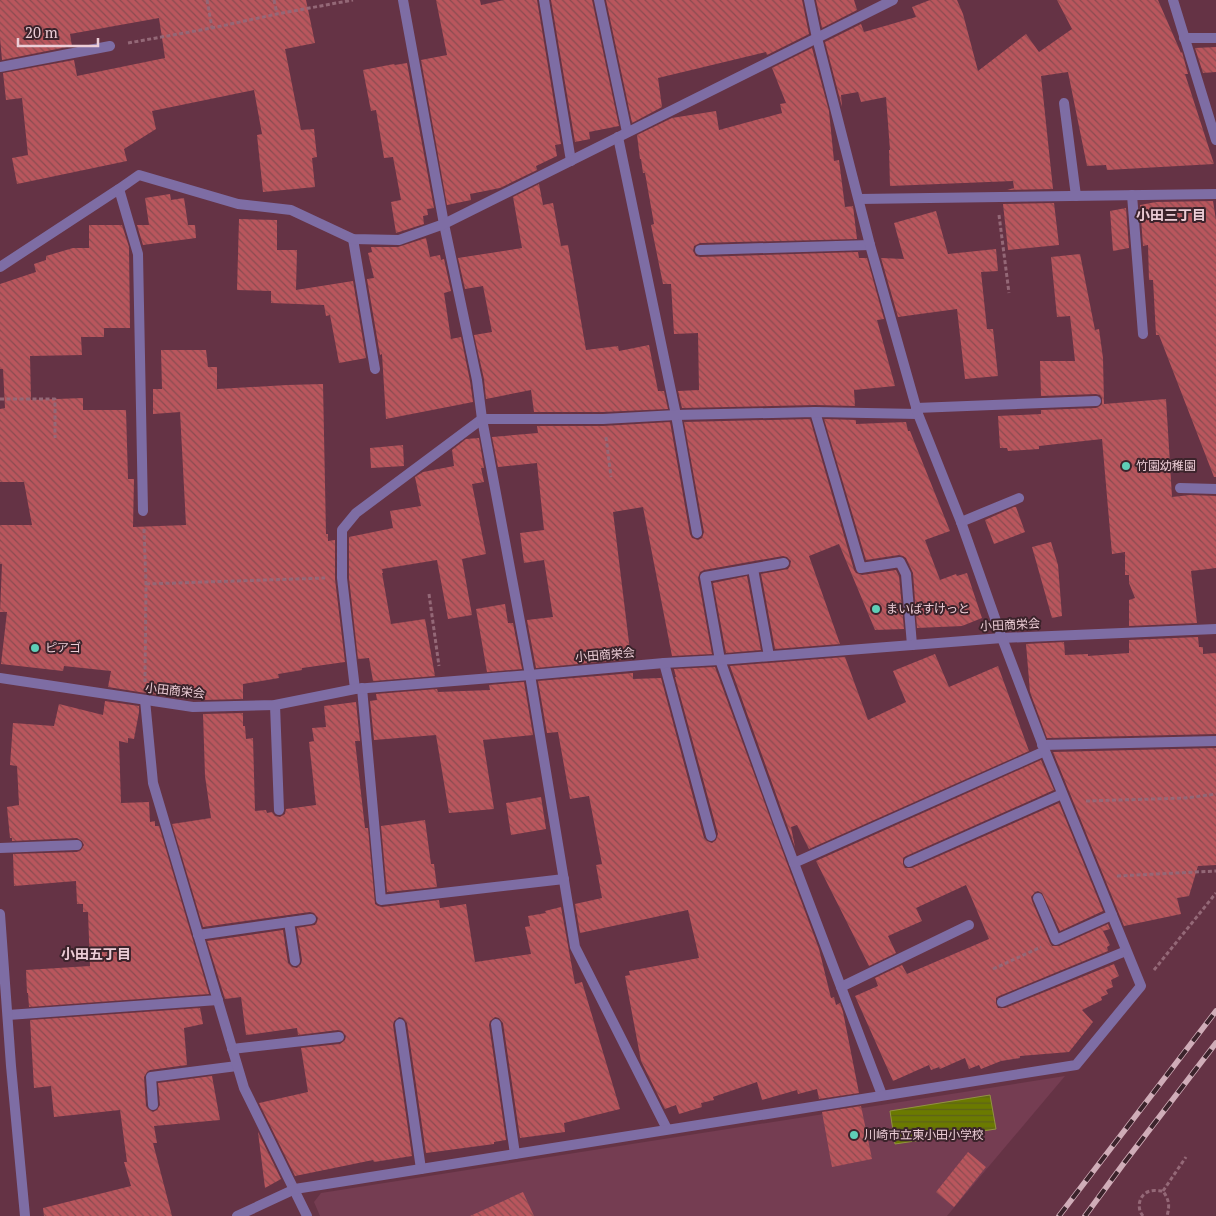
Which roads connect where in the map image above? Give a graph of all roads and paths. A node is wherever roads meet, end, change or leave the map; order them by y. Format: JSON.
{"nodes":[{"id":1,"x":207,"y":0,"type":"edge"},
{"id":2,"x":274,"y":0,"type":"edge"},
{"id":3,"x":353,"y":0,"type":"edge"},
{"id":4,"x":403,"y":0,"type":"edge"},
{"id":5,"x":544,"y":0,"type":"edge"},
{"id":6,"x":599,"y":0,"type":"edge"},
{"id":7,"x":809,"y":0,"type":"edge"},
{"id":8,"x":894,"y":0,"type":"edge"},
{"id":9,"x":1173,"y":0,"type":"edge"},
{"id":10,"x":276,"y":14,"type":"junction"},
{"id":11,"x":212,"y":28,"type":"junction"},
{"id":12,"x":817,"y":38,"type":"junction"},
{"id":13,"x":1184,"y":38,"type":"junction"},
{"id":14,"x":1216,"y":38,"type":"edge"},
{"id":15,"x":110,"y":46,"type":"joint"},
{"id":16,"x":0,"y":67,"type":"edge"},
{"id":17,"x":1064,"y":103,"type":"dead end"},
{"id":18,"x":623,"y":134,"type":"junction"},
{"id":19,"x":1216,"y":140,"type":"edge"},
{"id":20,"x":571,"y":160,"type":"junction"},
{"id":21,"x":119,"y":189,"type":"junction"},
{"id":22,"x":1216,"y":194,"type":"edge"},
{"id":23,"x":1132,"y":195,"type":"junction"},
{"id":24,"x":1076,"y":196,"type":"junction"},
{"id":25,"x":996,"y":197,"type":"junction"},
{"id":26,"x":859,"y":199,"type":"junction"},
{"id":27,"x":444,"y":224,"type":"junction"},
{"id":28,"x":353,"y":239,"type":"junction"},
{"id":29,"x":870,"y":245,"type":"junction"},
{"id":30,"x":700,"y":250,"type":"dead end"},
{"id":31,"x":0,"y":267,"type":"edge"},
{"id":32,"x":1009,"y":293,"type":"dead end"},
{"id":33,"x":1143,"y":334,"type":"dead end"},
{"id":34,"x":375,"y":369,"type":"dead end"},
{"id":35,"x":0,"y":399,"type":"edge"},
{"id":36,"x":1096,"y":401,"type":"dead end"},
{"id":37,"x":917,"y":411,"type":"junction"},
{"id":38,"x":815,"y":412,"type":"junction"},
{"id":39,"x":676,"y":415,"type":"junction"},
{"id":40,"x":482,"y":419,"type":"junction"},
{"id":41,"x":603,"y":419,"type":"junction"},
{"id":42,"x":55,"y":438,"type":"dead end"},
{"id":43,"x":611,"y":477,"type":"dead end"},
{"id":44,"x":1180,"y":488,"type":"dead end"},
{"id":45,"x":1216,"y":489,"type":"edge"},
{"id":46,"x":1019,"y":498,"type":"dead end"},
{"id":47,"x":143,"y":510,"type":"joint"},
{"id":48,"x":961,"y":522,"type":"junction"},
{"id":49,"x":697,"y":533,"type":"dead end"},
{"id":50,"x":784,"y":563,"type":"dead end"},
{"id":51,"x":753,"y":569,"type":"junction"},
{"id":52,"x":342,"y":578,"type":"junction"},
{"id":53,"x":146,"y":584,"type":"junction"},
{"id":54,"x":428,"y":594,"type":"dead end"},
{"id":55,"x":1216,"y":629,"type":"edge"},
{"id":56,"x":1002,"y":638,"type":"junction"},
{"id":57,"x":912,"y":645,"type":"junction"},
{"id":58,"x":769,"y":656,"type":"junction"},
{"id":59,"x":720,"y":660,"type":"junction"},
{"id":60,"x":664,"y":662,"type":"junction"},
{"id":61,"x":530,"y":675,"type":"junction"},
{"id":62,"x":0,"y":678,"type":"edge"},
{"id":63,"x":441,"y":682,"type":"junction"},
{"id":64,"x":358,"y":688,"type":"junction"},
{"id":65,"x":145,"y":700,"type":"junction"},
{"id":66,"x":275,"y":705,"type":"junction"},
{"id":67,"x":1216,"y":741,"type":"edge"},
{"id":68,"x":1044,"y":748,"type":"junction"},
{"id":69,"x":1216,"y":794,"type":"edge"},
{"id":70,"x":1064,"y":798,"type":"junction"},
{"id":71,"x":279,"y":810,"type":"dead end"},
{"id":72,"x":711,"y":836,"type":"dead end"},
{"id":73,"x":77,"y":845,"type":"dead end"},
{"id":74,"x":0,"y":848,"type":"edge"},
{"id":75,"x":909,"y":862,"type":"dead end"},
{"id":76,"x":794,"y":863,"type":"junction"},
{"id":77,"x":1216,"y":871,"type":"edge"},
{"id":78,"x":1096,"y":877,"type":"junction"},
{"id":79,"x":564,"y":879,"type":"junction"},
{"id":80,"x":1216,"y":893,"type":"edge"},
{"id":81,"x":1038,"y":898,"type":"dead end"},
{"id":82,"x":0,"y":914,"type":"edge"},
{"id":83,"x":1112,"y":915,"type":"junction"},
{"id":84,"x":311,"y":919,"type":"dead end"},
{"id":85,"x":289,"y":922,"type":"junction"},
{"id":86,"x":969,"y":925,"type":"dead end"},
{"id":87,"x":198,"y":935,"type":"junction"},
{"id":88,"x":1056,"y":940,"type":"junction"},
{"id":89,"x":1126,"y":951,"type":"junction"},
{"id":90,"x":2,"y":958,"type":"edge"},
{"id":91,"x":295,"y":961,"type":"dead end"},
{"id":92,"x":993,"y":969,"type":"dead end"},
{"id":93,"x":1141,"y":986,"type":"junction"},
{"id":94,"x":841,"y":987,"type":"junction"},
{"id":95,"x":218,"y":1000,"type":"junction"},
{"id":96,"x":1002,"y":1002,"type":"dead end"},
{"id":97,"x":8,"y":1015,"type":"junction"},
{"id":98,"x":400,"y":1024,"type":"dead end"},
{"id":99,"x":496,"y":1024,"type":"dead end"},
{"id":100,"x":339,"y":1037,"type":"dead end"},
{"id":101,"x":232,"y":1049,"type":"junction"},
{"id":102,"x":11,"y":1066,"type":"junction"},
{"id":103,"x":237,"y":1066,"type":"junction"},
{"id":104,"x":0,"y":1068,"type":"edge"},
{"id":105,"x":882,"y":1095,"type":"junction"},
{"id":106,"x":153,"y":1106,"type":"dead end"},
{"id":107,"x":667,"y":1130,"type":"junction"},
{"id":108,"x":516,"y":1154,"type":"junction"},
{"id":109,"x":1186,"y":1157,"type":"dead end"},
{"id":110,"x":421,"y":1169,"type":"junction"},
{"id":111,"x":295,"y":1189,"type":"junction"},
{"id":112,"x":1163,"y":1192,"type":"junction"},
{"id":113,"x":25,"y":1216,"type":"edge"},
{"id":114,"x":236,"y":1216,"type":"edge"},
{"id":115,"x":307,"y":1216,"type":"edge"},
{"id":116,"x":1143,"y":1216,"type":"edge"},
{"id":117,"x":1166,"y":1216,"type":"edge"}],
"edges":[{"from":1,"to":11,"type":"path"},
{"from":2,"to":10,"type":"path"},
{"from":3,"to":10,"type":"path"},
{"from":4,"to":27,"type":"street"},
{"from":5,"to":20,"type":"street"},
{"from":6,"to":18,"type":"street"},
{"from":7,"to":12,"type":"street"},
{"from":8,"to":12,"type":"street"},
{"from":9,"to":13,"type":"street"},
{"from":10,"to":11,"type":"path"},
{"from":11,"to":15,"type":"path"},
{"from":12,"to":18,"type":"street"},
{"from":12,"to":26,"type":"street"},
{"from":13,"to":14,"type":"street"},
{"from":13,"to":19,"type":"street"},
{"from":15,"to":16,"type":"street"},
{"from":17,"to":24,"type":"street"},
{"from":18,"to":20,"type":"street"},
{"from":18,"to":39,"type":"street"},
{"from":20,"to":27,"type":"street"},
{"from":21,"to":28,"type":"street"},
{"from":21,"to":31,"type":"street"},
{"from":21,"to":47,"type":"street"},
{"from":22,"to":23,"type":"street"},
{"from":23,"to":24,"type":"street"},
{"from":23,"to":33,"type":"street"},
{"from":24,"to":25,"type":"street"},
{"from":25,"to":26,"type":"street"},
{"from":25,"to":32,"type":"path"},
{"from":26,"to":29,"type":"street"},
{"from":27,"to":28,"type":"street"},
{"from":27,"to":40,"type":"street"},
{"from":28,"to":34,"type":"street"},
{"from":29,"to":30,"type":"street"},
{"from":29,"to":37,"type":"street"},
{"from":35,"to":42,"type":"path"},
{"from":36,"to":37,"type":"street"},
{"from":37,"to":38,"type":"street"},
{"from":37,"to":48,"type":"street"},
{"from":38,"to":39,"type":"street"},
{"from":38,"to":57,"type":"street"},
{"from":39,"to":41,"type":"street"},
{"from":39,"to":49,"type":"street"},
{"from":40,"to":41,"type":"street"},
{"from":40,"to":52,"type":"street"},
{"from":40,"to":61,"type":"street"},
{"from":41,"to":43,"type":"path"},
{"from":44,"to":45,"type":"street"},
{"from":46,"to":48,"type":"street"},
{"from":47,"to":53,"type":"path"},
{"from":48,"to":56,"type":"street"},
{"from":50,"to":51,"type":"street"},
{"from":51,"to":58,"type":"street"},
{"from":51,"to":59,"type":"street"},
{"from":52,"to":53,"type":"path"},
{"from":52,"to":64,"type":"street"},
{"from":53,"to":65,"type":"path"},
{"from":54,"to":63,"type":"path"},
{"from":55,"to":56,"type":"street","name":"小田商栄会"},
{"from":56,"to":57,"type":"street","name":"小田商栄会"},
{"from":56,"to":68,"type":"street"},
{"from":57,"to":58,"type":"street","name":"小田商栄会"},
{"from":58,"to":59,"type":"street","name":"小田商栄会"},
{"from":59,"to":60,"type":"street","name":"小田商栄会"},
{"from":59,"to":76,"type":"street"},
{"from":60,"to":61,"type":"street","name":"小田商栄会"},
{"from":60,"to":72,"type":"street"},
{"from":61,"to":63,"type":"street","name":"小田商栄会"},
{"from":61,"to":79,"type":"street"},
{"from":62,"to":65,"type":"street","name":"小田商栄会"},
{"from":63,"to":64,"type":"street","name":"小田商栄会"},
{"from":64,"to":66,"type":"street","name":"小田商栄会"},
{"from":64,"to":79,"type":"street"},
{"from":65,"to":66,"type":"street","name":"小田商栄会"},
{"from":65,"to":87,"type":"street"},
{"from":66,"to":71,"type":"street"},
{"from":67,"to":68,"type":"street"},
{"from":68,"to":70,"type":"street"},
{"from":68,"to":76,"type":"street"},
{"from":69,"to":70,"type":"path"},
{"from":70,"to":75,"type":"street"},
{"from":70,"to":78,"type":"street"},
{"from":73,"to":74,"type":"street"},
{"from":76,"to":94,"type":"street"},
{"from":77,"to":78,"type":"path"},
{"from":78,"to":83,"type":"street"},
{"from":79,"to":107,"type":"street"},
{"from":80,"to":93,"type":"path"},
{"from":81,"to":88,"type":"street"},
{"from":82,"to":90,"type":"street"},
{"from":83,"to":88,"type":"street"},
{"from":83,"to":89,"type":"street"},
{"from":84,"to":85,"type":"street"},
{"from":85,"to":87,"type":"street"},
{"from":85,"to":91,"type":"street"},
{"from":86,"to":94,"type":"street"},
{"from":87,"to":95,"type":"street"},
{"from":88,"to":92,"type":"path"},
{"from":89,"to":93,"type":"street"},
{"from":89,"to":96,"type":"street"},
{"from":90,"to":97,"type":"street"},
{"from":93,"to":105,"type":"street"},
{"from":94,"to":105,"type":"street"},
{"from":95,"to":97,"type":"street"},
{"from":95,"to":101,"type":"street"},
{"from":97,"to":102,"type":"street"},
{"from":98,"to":110,"type":"street"},
{"from":99,"to":108,"type":"street"},
{"from":100,"to":101,"type":"street"},
{"from":101,"to":103,"type":"street"},
{"from":102,"to":104,"type":"street"},
{"from":102,"to":113,"type":"street"},
{"from":103,"to":106,"type":"street"},
{"from":103,"to":111,"type":"street"},
{"from":105,"to":107,"type":"street"},
{"from":107,"to":108,"type":"street"},
{"from":108,"to":110,"type":"street"},
{"from":109,"to":112,"type":"path"},
{"from":110,"to":111,"type":"street"},
{"from":111,"to":114,"type":"street"},
{"from":111,"to":115,"type":"street"},
{"from":112,"to":116,"type":"path"},
{"from":112,"to":117,"type":"path"}]}
